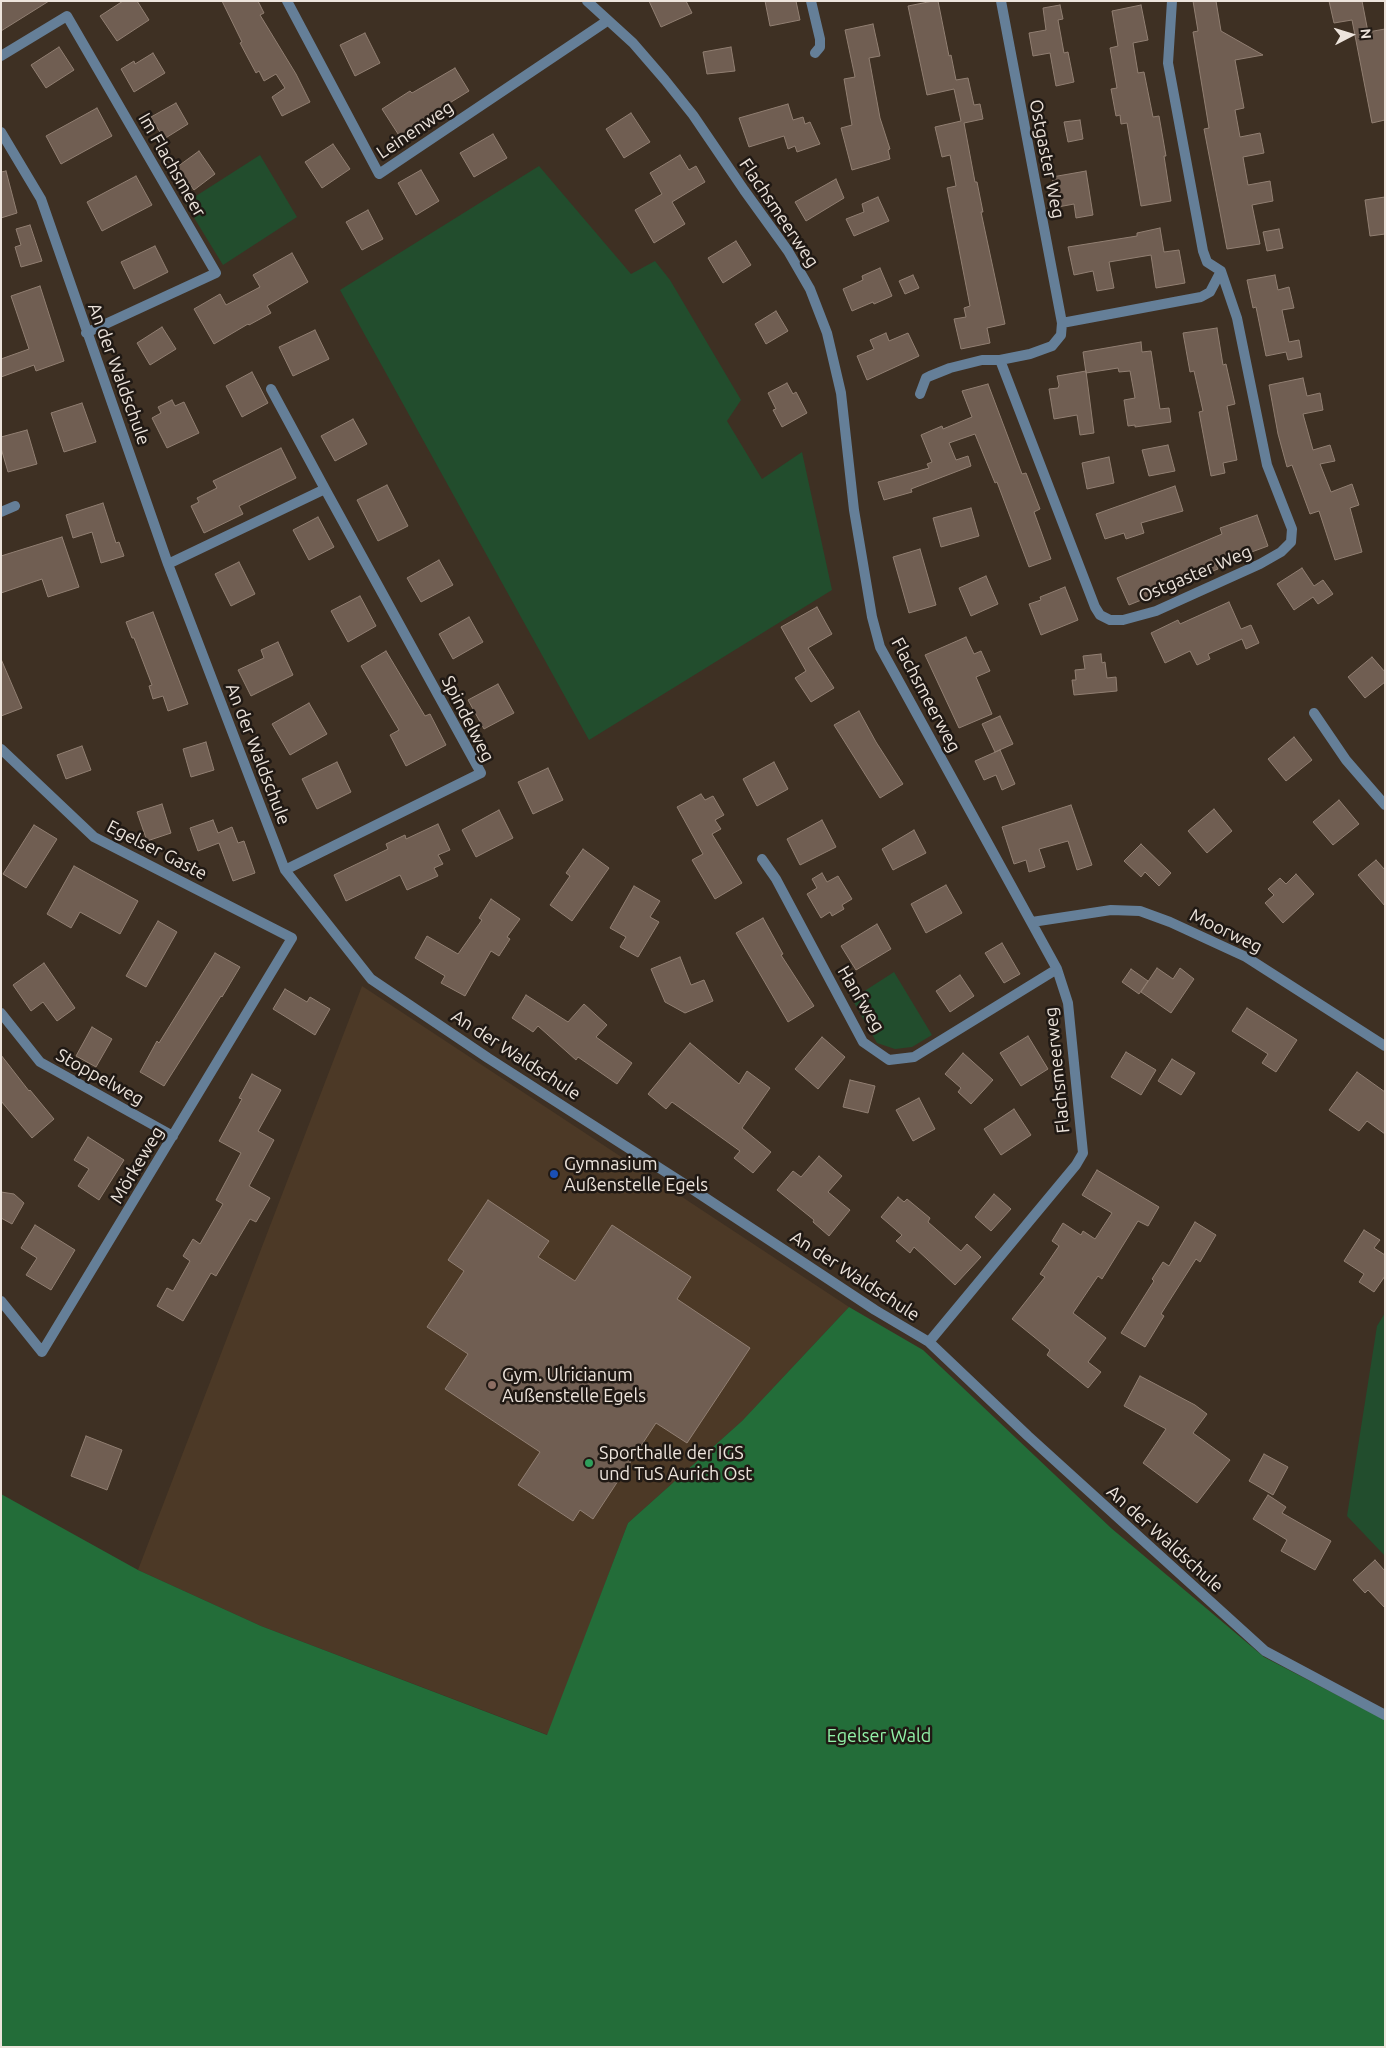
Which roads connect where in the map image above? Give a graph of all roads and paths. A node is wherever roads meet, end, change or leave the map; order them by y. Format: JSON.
{"nodes":[{"id":1,"x":287,"y":1,"type":"edge"},
{"id":2,"x":587,"y":1,"type":"edge"},
{"id":3,"x":811,"y":1,"type":"edge"},
{"id":4,"x":1001,"y":1,"type":"edge"},
{"id":5,"x":1172,"y":1,"type":"edge"},
{"id":6,"x":607,"y":21,"type":"junction"},
{"id":7,"x":815,"y":53,"type":"dead end"},
{"id":8,"x":1,"y":56,"type":"edge"},
{"id":9,"x":1,"y":132,"type":"edge"},
{"id":10,"x":1221,"y":272,"type":"junction"},
{"id":11,"x":1062,"y":323,"type":"junction"},
{"id":12,"x":86,"y":333,"type":"junction"},
{"id":13,"x":1000,"y":360,"type":"junction"},
{"id":14,"x":271,"y":390,"type":"dead end"},
{"id":15,"x":920,"y":394,"type":"dead end"},
{"id":16,"x":325,"y":489,"type":"junction"},
{"id":17,"x":15,"y":506,"type":"dead end"},
{"id":18,"x":1,"y":512,"type":"edge"},
{"id":19,"x":168,"y":564,"type":"junction"},
{"id":20,"x":1314,"y":713,"type":"dead end"},
{"id":21,"x":1,"y":749,"type":"edge"},
{"id":22,"x":1385,"y":805,"type":"edge"},
{"id":23,"x":762,"y":859,"type":"dead end"},
{"id":24,"x":284,"y":870,"type":"junction"},
{"id":25,"x":1032,"y":922,"type":"junction"},
{"id":26,"x":292,"y":938,"type":"joint"},
{"id":27,"x":1057,"y":969,"type":"junction"},
{"id":28,"x":1,"y":1013,"type":"edge"},
{"id":29,"x":1385,"y":1046,"type":"edge"},
{"id":30,"x":173,"y":1136,"type":"junction"},
{"id":31,"x":1,"y":1301,"type":"edge"},
{"id":32,"x":929,"y":1342,"type":"junction"},
{"id":33,"x":1385,"y":1715,"type":"edge"}],
"edges":[{"from":1,"to":6,"type":"street","name":"Leinenweg"},
{"from":2,"to":6,"type":"street","name":"Flachsmeerweg"},
{"from":3,"to":7,"type":"street"},
{"from":4,"to":11,"type":"street","name":"Ostgaster Weg"},
{"from":5,"to":10,"type":"street","name":"Ostgaster Weg"},
{"from":6,"to":25,"type":"street","name":"Flachsmeerweg"},
{"from":8,"to":12,"type":"street","name":"Im Flachsmeer"},
{"from":9,"to":12,"type":"street","name":"An der Waldschule"},
{"from":10,"to":11,"type":"street"},
{"from":10,"to":13,"type":"street","name":"Ostgaster Weg"},
{"from":11,"to":13,"type":"street"},
{"from":12,"to":19,"type":"street","name":"An der Waldschule"},
{"from":13,"to":15,"type":"street"},
{"from":14,"to":16,"type":"street","name":"Spindelweg"},
{"from":16,"to":19,"type":"street"},
{"from":16,"to":24,"type":"street","name":"Spindelweg"},
{"from":17,"to":18,"type":"street"},
{"from":19,"to":24,"type":"street","name":"An der Waldschule"},
{"from":20,"to":22,"type":"street"},
{"from":21,"to":26,"type":"street","name":"Egelser Gaste"},
{"from":23,"to":27,"type":"street","name":"Hanfweg"},
{"from":24,"to":32,"type":"street","name":"An der Waldschule"},
{"from":25,"to":27,"type":"street","name":"Flachsmeerweg"},
{"from":25,"to":29,"type":"street","name":"Moorweg"},
{"from":26,"to":30,"type":"street","name":"Mörkeweg"},
{"from":27,"to":32,"type":"street","name":"Flachsmeerweg"},
{"from":28,"to":30,"type":"street","name":"Stoppelweg"},
{"from":30,"to":31,"type":"street","name":"Mörkeweg"},
{"from":32,"to":33,"type":"street","name":"An der Waldschule"}]}
